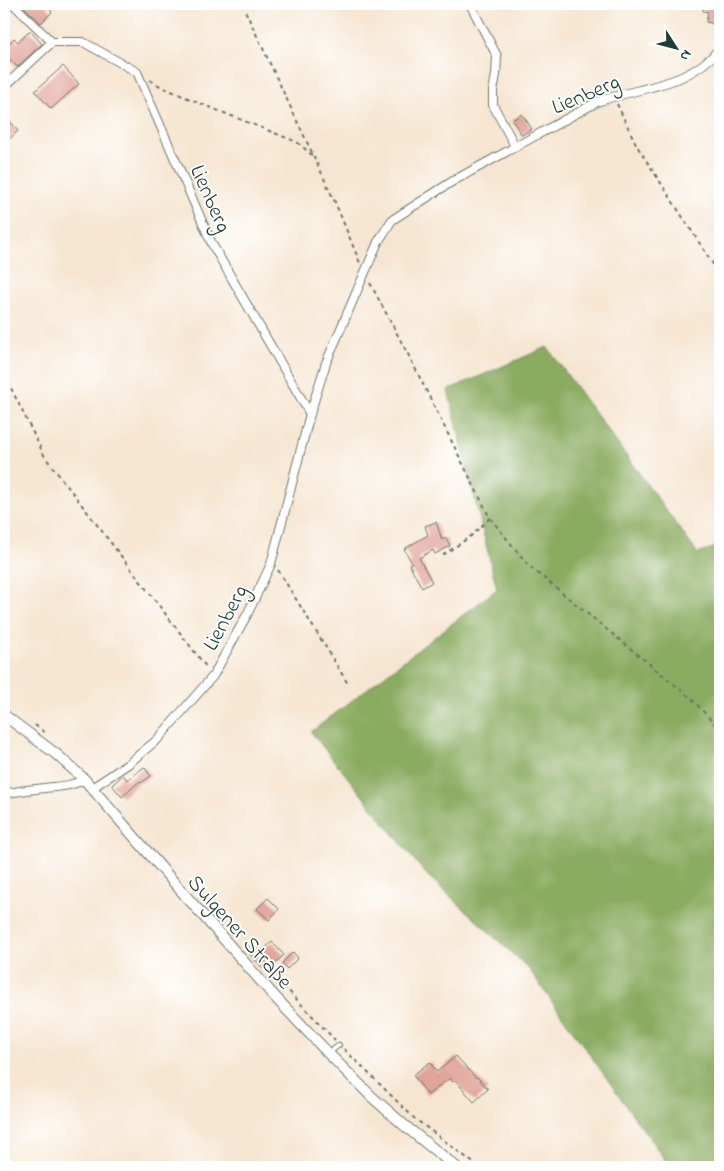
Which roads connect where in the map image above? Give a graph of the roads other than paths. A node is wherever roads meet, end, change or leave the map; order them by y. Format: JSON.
{"nodes":[{"id":1,"x":13,"y":4,"type":"edge"},
{"id":2,"x":470,"y":4,"type":"edge"},
{"id":3,"x":52,"y":42,"type":"junction"},
{"id":4,"x":720,"y":48,"type":"edge"},
{"id":5,"x":4,"y":87,"type":"edge"},
{"id":6,"x":515,"y":146,"type":"junction"},
{"id":7,"x":310,"y":414,"type":"junction"},
{"id":8,"x":4,"y":715,"type":"edge"},
{"id":9,"x":84,"y":779,"type":"junction"},
{"id":10,"x":92,"y":788,"type":"junction"},
{"id":11,"x":4,"y":794,"type":"edge"},
{"id":12,"x":339,"y":1045,"type":"road end"},
{"id":13,"x":328,"y":1054,"type":"junction"},
{"id":14,"x":456,"y":1167,"type":"edge"}],
"edges":[{"from":1,"to":3,"type":"street"},
{"from":2,"to":6,"type":"street"},
{"from":3,"to":5,"type":"street"},
{"from":3,"to":7,"type":"street","name":"Lienberg"},
{"from":4,"to":6,"type":"street","name":"Lienberg"},
{"from":6,"to":7,"type":"street","name":"Lienberg"},
{"from":7,"to":10,"type":"street","name":"Lienberg"},
{"from":8,"to":9,"type":"street","name":"Sulgener Straße"},
{"from":9,"to":10,"type":"street","name":"Sulgener Straße"},
{"from":9,"to":11,"type":"street"},
{"from":10,"to":13,"type":"street","name":"Sulgener Straße"},
{"from":12,"to":13,"type":"lane"},
{"from":13,"to":14,"type":"street","name":"Sulgener Straße"}]}
